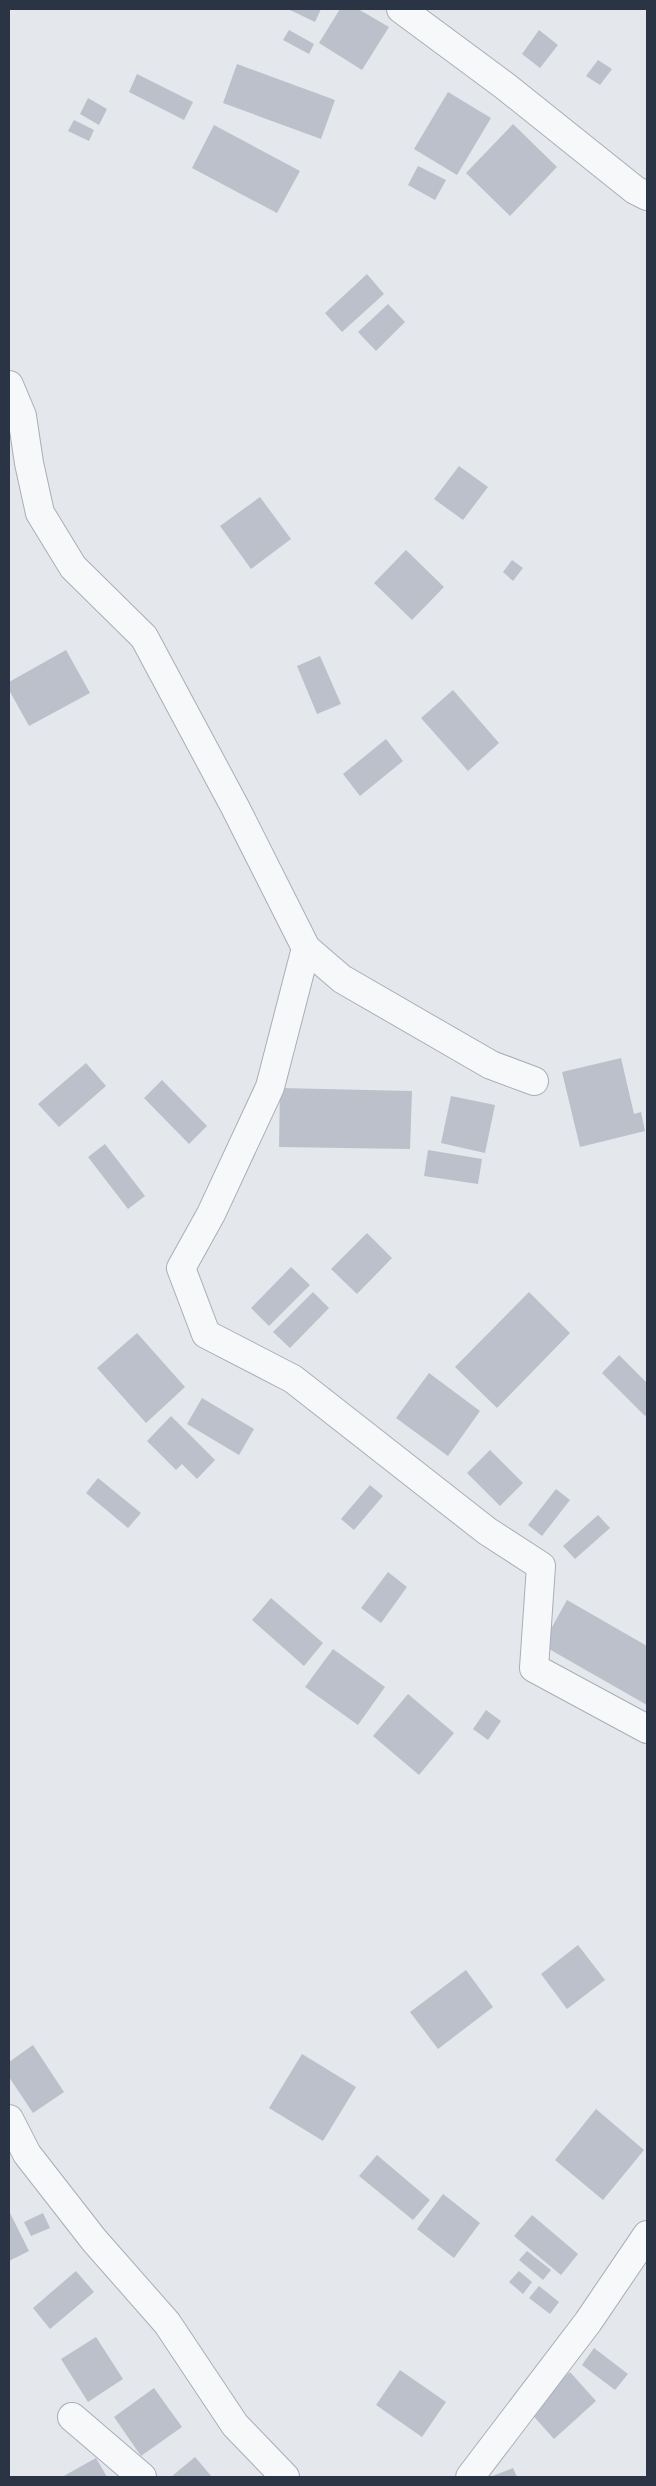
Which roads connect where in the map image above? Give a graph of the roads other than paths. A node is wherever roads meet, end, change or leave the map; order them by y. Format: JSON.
{"nodes":[{"id":1,"x":401,"y":9,"type":"edge"},
{"id":2,"x":647,"y":196,"type":"edge"},
{"id":3,"x":9,"y":385,"type":"edge"},
{"id":4,"x":306,"y":948,"type":"junction"},
{"id":5,"x":534,"y":1081,"type":"dead end"},
{"id":6,"x":647,"y":1729,"type":"edge"},
{"id":7,"x":9,"y":2119,"type":"edge"},
{"id":8,"x":647,"y":2235,"type":"edge"},
{"id":9,"x":72,"y":2417,"type":"dead end"},
{"id":10,"x":142,"y":2477,"type":"edge"},
{"id":11,"x":285,"y":2477,"type":"edge"},
{"id":12,"x":470,"y":2477,"type":"edge"}],
"edges":[{"from":1,"to":2,"type":"street"},
{"from":3,"to":4,"type":"street"},
{"from":4,"to":5,"type":"street"},
{"from":4,"to":6,"type":"street"},
{"from":7,"to":11,"type":"street"},
{"from":8,"to":12,"type":"street"},
{"from":9,"to":10,"type":"street"}]}
